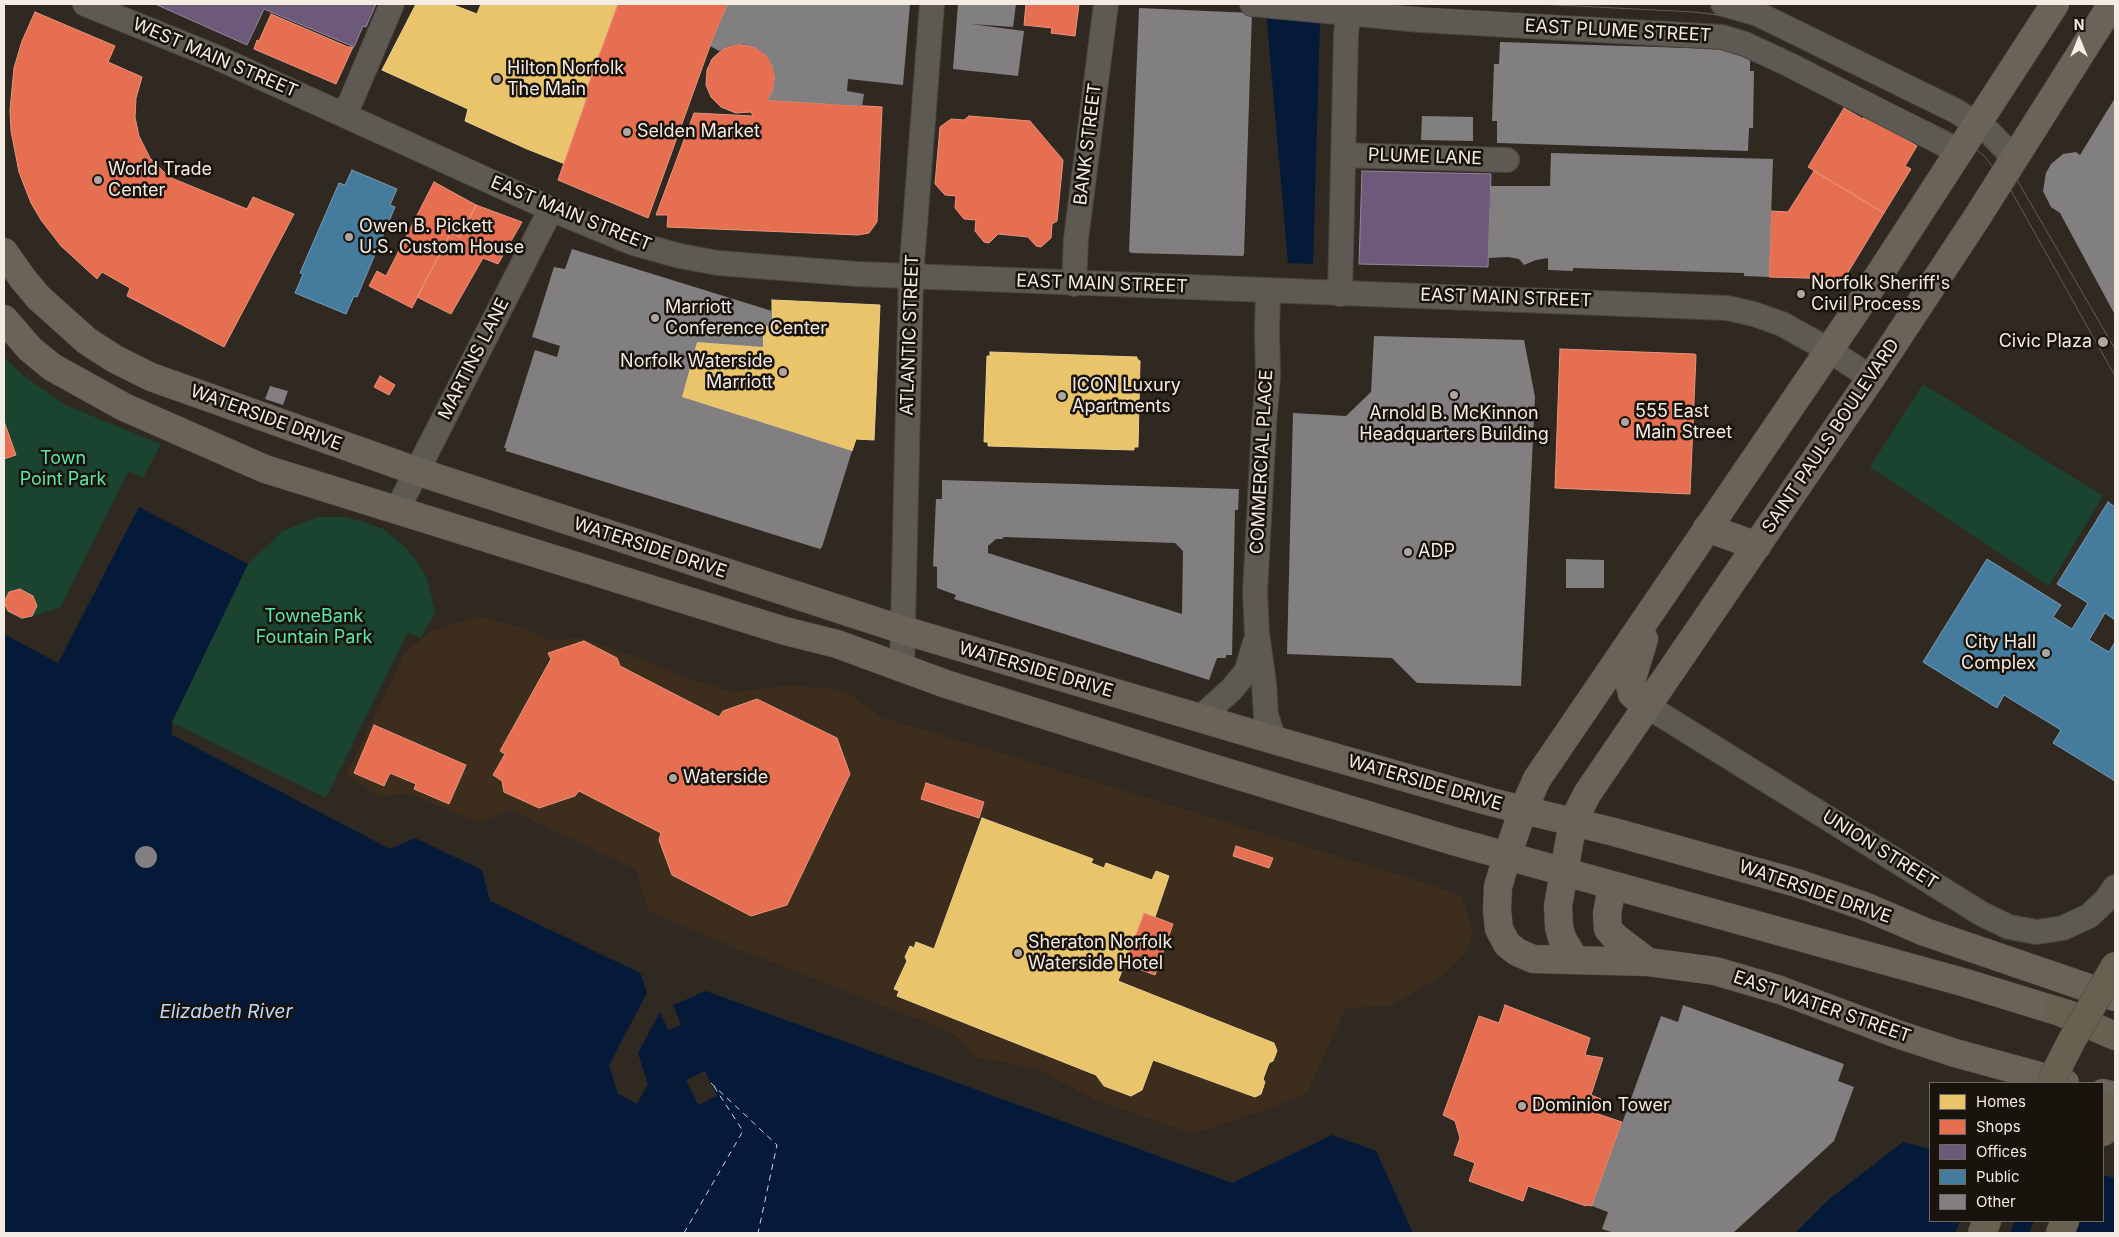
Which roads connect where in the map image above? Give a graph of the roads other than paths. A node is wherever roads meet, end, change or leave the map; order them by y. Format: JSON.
{"nodes":[{"id":1,"x":85,"y":4,"type":"edge"},
{"id":2,"x":392,"y":4,"type":"edge"},
{"id":3,"x":932,"y":4,"type":"edge"},
{"id":4,"x":1106,"y":4,"type":"edge"},
{"id":5,"x":1252,"y":4,"type":"edge"},
{"id":6,"x":1723,"y":4,"type":"edge"},
{"id":7,"x":2055,"y":4,"type":"edge"},
{"id":8,"x":2112,"y":4,"type":"edge"},
{"id":9,"x":1348,"y":9,"type":"edge"},
{"id":10,"x":1459,"y":13,"type":"edge"},
{"id":11,"x":345,"y":115,"type":"junction"},
{"id":12,"x":1977,"y":124,"type":"junction"},
{"id":13,"x":1959,"y":152,"type":"junction"},
{"id":14,"x":1343,"y":155,"type":"junction"},
{"id":15,"x":2014,"y":158,"type":"junction"},
{"id":16,"x":1507,"y":160,"type":"dead end"},
{"id":17,"x":551,"y":209,"type":"junction"},
{"id":18,"x":4,"y":252,"type":"edge"},
{"id":19,"x":911,"y":276,"type":"junction"},
{"id":20,"x":1074,"y":284,"type":"junction"},
{"id":21,"x":1268,"y":290,"type":"junction"},
{"id":22,"x":1340,"y":294,"type":"junction"},
{"id":23,"x":4,"y":319,"type":"edge"},
{"id":24,"x":1829,"y":350,"type":"junction"},
{"id":25,"x":1871,"y":378,"type":"junction"},
{"id":26,"x":416,"y":471,"type":"junction"},
{"id":27,"x":518,"y":504,"type":"junction"},
{"id":28,"x":397,"y":510,"type":"junction"},
{"id":29,"x":1707,"y":528,"type":"junction"},
{"id":30,"x":478,"y":536,"type":"junction"},
{"id":31,"x":1757,"y":546,"type":"junction"},
{"id":32,"x":1659,"y":597,"type":"junction"},
{"id":33,"x":903,"y":630,"type":"junction"},
{"id":34,"x":1257,"y":634,"type":"junction"},
{"id":35,"x":902,"y":668,"type":"junction"},
{"id":36,"x":1647,"y":706,"type":"junction"},
{"id":37,"x":1200,"y":718,"type":"junction"},
{"id":38,"x":1274,"y":740,"type":"junction"},
{"id":39,"x":1523,"y":810,"type":"junction"},
{"id":40,"x":1574,"y":822,"type":"junction"},
{"id":41,"x":1507,"y":856,"type":"junction"},
{"id":42,"x":1562,"y":872,"type":"junction"},
{"id":43,"x":1612,"y":886,"type":"junction"},
{"id":44,"x":2115,"y":886,"type":"edge"},
{"id":45,"x":1611,"y":933,"type":"junction"},
{"id":46,"x":1575,"y":960,"type":"junction"},
{"id":47,"x":1604,"y":961,"type":"junction"},
{"id":48,"x":1648,"y":962,"type":"junction"},
{"id":49,"x":2115,"y":966,"type":"edge"},
{"id":50,"x":2115,"y":997,"type":"edge"},
{"id":51,"x":2058,"y":1011,"type":"junction"},
{"id":52,"x":2115,"y":1028,"type":"edge"},
{"id":53,"x":2115,"y":1036,"type":"edge"},
{"id":54,"x":2051,"y":1082,"type":"edge"},
{"id":55,"x":2061,"y":1082,"type":"edge"},
{"id":56,"x":2115,"y":1106,"type":"edge"},
{"id":57,"x":2104,"y":1130,"type":"edge"}],
"edges":[{"from":1,"to":11,"type":"street","name":"WEST MAIN STREET"},
{"from":2,"to":11,"type":"street"},
{"from":3,"to":19,"type":"street","name":"ATLANTIC STREET"},
{"from":4,"to":20,"type":"street","name":"BANK STREET"},
{"from":5,"to":9,"type":"street","name":"EAST PLUME STREET"},
{"from":6,"to":12,"type":"street","name":"EAST PLUME STREET"},
{"from":7,"to":12,"type":"main road"},
{"from":8,"to":15,"type":"main road","name":"SAINT PAULS BOULEVARD"},
{"from":9,"to":10,"type":"street","name":"EAST PLUME STREET"},
{"from":9,"to":14,"type":"street"},
{"from":10,"to":13,"type":"street","name":"EAST PLUME STREET"},
{"from":11,"to":17,"type":"street","name":"EAST MAIN STREET"},
{"from":12,"to":13,"type":"main road"},
{"from":12,"to":15,"type":"street","name":"EAST PLUME STREET"},
{"from":13,"to":24,"type":"main road"},
{"from":14,"to":16,"type":"street","name":"PLUME LANE"},
{"from":14,"to":22,"type":"street"},
{"from":15,"to":25,"type":"main road","name":"SAINT PAULS BOULEVARD"},
{"from":17,"to":19,"type":"street","name":"EAST MAIN STREET"},
{"from":17,"to":26,"type":"street","name":"MARTINS LANE"},
{"from":18,"to":26,"type":"main road","name":"WATERSIDE DRIVE"},
{"from":19,"to":20,"type":"street","name":"EAST MAIN STREET"},
{"from":19,"to":33,"type":"street","name":"ATLANTIC STREET"},
{"from":20,"to":21,"type":"street","name":"EAST MAIN STREET"},
{"from":21,"to":22,"type":"street","name":"EAST MAIN STREET"},
{"from":21,"to":34,"type":"street","name":"COMMERCIAL PLACE"},
{"from":22,"to":24,"type":"street","name":"EAST MAIN STREET"},
{"from":23,"to":28,"type":"main road"},
{"from":24,"to":25,"type":"street","name":"EAST MAIN STREET"},
{"from":24,"to":29,"type":"main road"},
{"from":25,"to":31,"type":"main road","name":"SAINT PAULS BOULEVARD"},
{"from":26,"to":27,"type":"main road","name":"WATERSIDE DRIVE"},
{"from":26,"to":28,"type":"street","name":"MARTINS LANE"},
{"from":27,"to":30,"type":"main road"},
{"from":27,"to":33,"type":"main road","name":"WATERSIDE DRIVE"},
{"from":28,"to":30,"type":"main road"},
{"from":29,"to":31,"type":"main road"},
{"from":29,"to":32,"type":"main road"},
{"from":30,"to":35,"type":"main road"},
{"from":31,"to":36,"type":"main road","name":"SAINT PAULS BOULEVARD"},
{"from":32,"to":36,"type":"main road"},
{"from":32,"to":39,"type":"main road"},
{"from":33,"to":35,"type":"street","name":"ATLANTIC STREET"},
{"from":33,"to":37,"type":"main road","name":"WATERSIDE DRIVE"},
{"from":34,"to":37,"type":"street","name":"COMMERCIAL PLACE"},
{"from":34,"to":38,"type":"street","name":"COMMERCIAL PLACE"},
{"from":35,"to":41,"type":"main road"},
{"from":36,"to":40,"type":"main road","name":"SAINT PAULS BOULEVARD"},
{"from":36,"to":44,"type":"street","name":"UNION STREET"},
{"from":37,"to":38,"type":"main road","name":"WATERSIDE DRIVE"},
{"from":38,"to":39,"type":"main road","name":"WATERSIDE DRIVE"},
{"from":39,"to":40,"type":"main road","name":"WATERSIDE DRIVE"},
{"from":39,"to":41,"type":"main road"},
{"from":40,"to":42,"type":"main road","name":"SAINT PAULS BOULEVARD"},
{"from":40,"to":50,"type":"main road","name":"WATERSIDE DRIVE"},
{"from":41,"to":42,"type":"main road"},
{"from":41,"to":46,"type":"main road","name":"EAST WATER STREET"},
{"from":42,"to":43,"type":"main road"},
{"from":42,"to":46,"type":"main road"},
{"from":43,"to":45,"type":"main road"},
{"from":43,"to":51,"type":"main road"},
{"from":45,"to":47,"type":"main road"},
{"from":45,"to":48,"type":"main road"},
{"from":46,"to":47,"type":"main road","name":"EAST WATER STREET"},
{"from":47,"to":48,"type":"main road","name":"EAST WATER STREET"},
{"from":48,"to":55,"type":"main road","name":"EAST WATER STREET"},
{"from":49,"to":54,"type":"highway","bridge":true},
{"from":51,"to":52,"type":"main road"},
{"from":51,"to":53,"type":"highway"},
{"from":56,"to":57,"type":"highway"}]}
